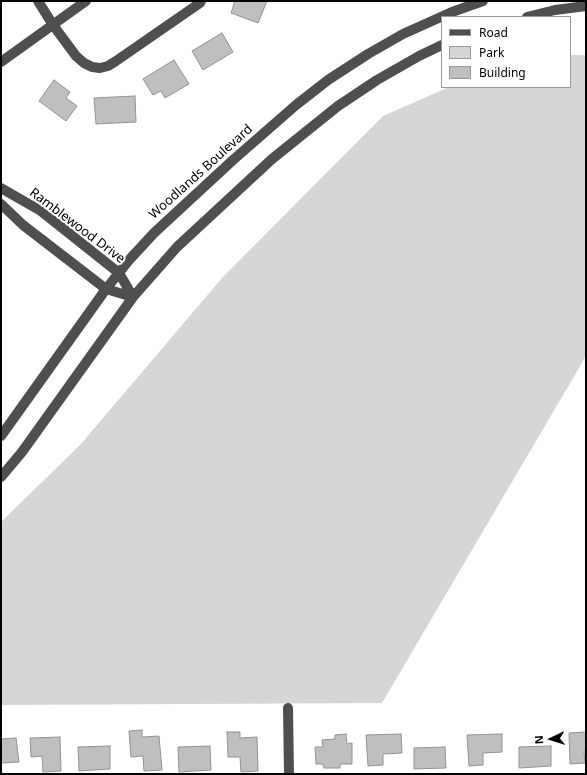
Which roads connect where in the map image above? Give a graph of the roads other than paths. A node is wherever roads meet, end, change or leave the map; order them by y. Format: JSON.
{"nodes":[{"id":1,"x":38,"y":1,"type":"edge"},
{"id":2,"x":86,"y":1,"type":"edge"},
{"id":3,"x":201,"y":1,"type":"edge"},
{"id":4,"x":483,"y":1,"type":"edge"},
{"id":5,"x":586,"y":6,"type":"edge"},
{"id":6,"x":443,"y":16,"type":"edge"},
{"id":7,"x":532,"y":16,"type":"edge"},
{"id":8,"x":441,"y":17,"type":"edge"},
{"id":9,"x":53,"y":25,"type":"junction"},
{"id":10,"x":441,"y":45,"type":"edge"},
{"id":11,"x":1,"y":62,"type":"edge"},
{"id":12,"x":1,"y":188,"type":"edge"},
{"id":13,"x":1,"y":204,"type":"edge"},
{"id":14,"x":119,"y":272,"type":"junction"},
{"id":15,"x":106,"y":288,"type":"junction"},
{"id":16,"x":133,"y":297,"type":"junction"},
{"id":17,"x":1,"y":436,"type":"edge"},
{"id":18,"x":1,"y":477,"type":"edge"},
{"id":19,"x":288,"y":708,"type":"dead end"},
{"id":20,"x":290,"y":774,"type":"edge"}],
"edges":[{"from":1,"to":9,"type":"street"},
{"from":2,"to":9,"type":"street"},
{"from":3,"to":9,"type":"street"},
{"from":4,"to":6,"type":"street","name":"Woodlands Boulevard"},
{"from":5,"to":7,"type":"street"},
{"from":8,"to":14,"type":"street","name":"Woodlands Boulevard"},
{"from":9,"to":11,"type":"street"},
{"from":10,"to":16,"type":"street"},
{"from":12,"to":14,"type":"street","name":"Ramblewood Drive"},
{"from":13,"to":15,"type":"street"},
{"from":14,"to":15,"type":"street","name":"Woodlands Boulevard"},
{"from":14,"to":16,"type":"street","name":"Ramblewood Drive"},
{"from":15,"to":16,"type":"street"},
{"from":15,"to":17,"type":"street","name":"Woodlands Boulevard"},
{"from":16,"to":18,"type":"street"},
{"from":19,"to":20,"type":"street"}]}
